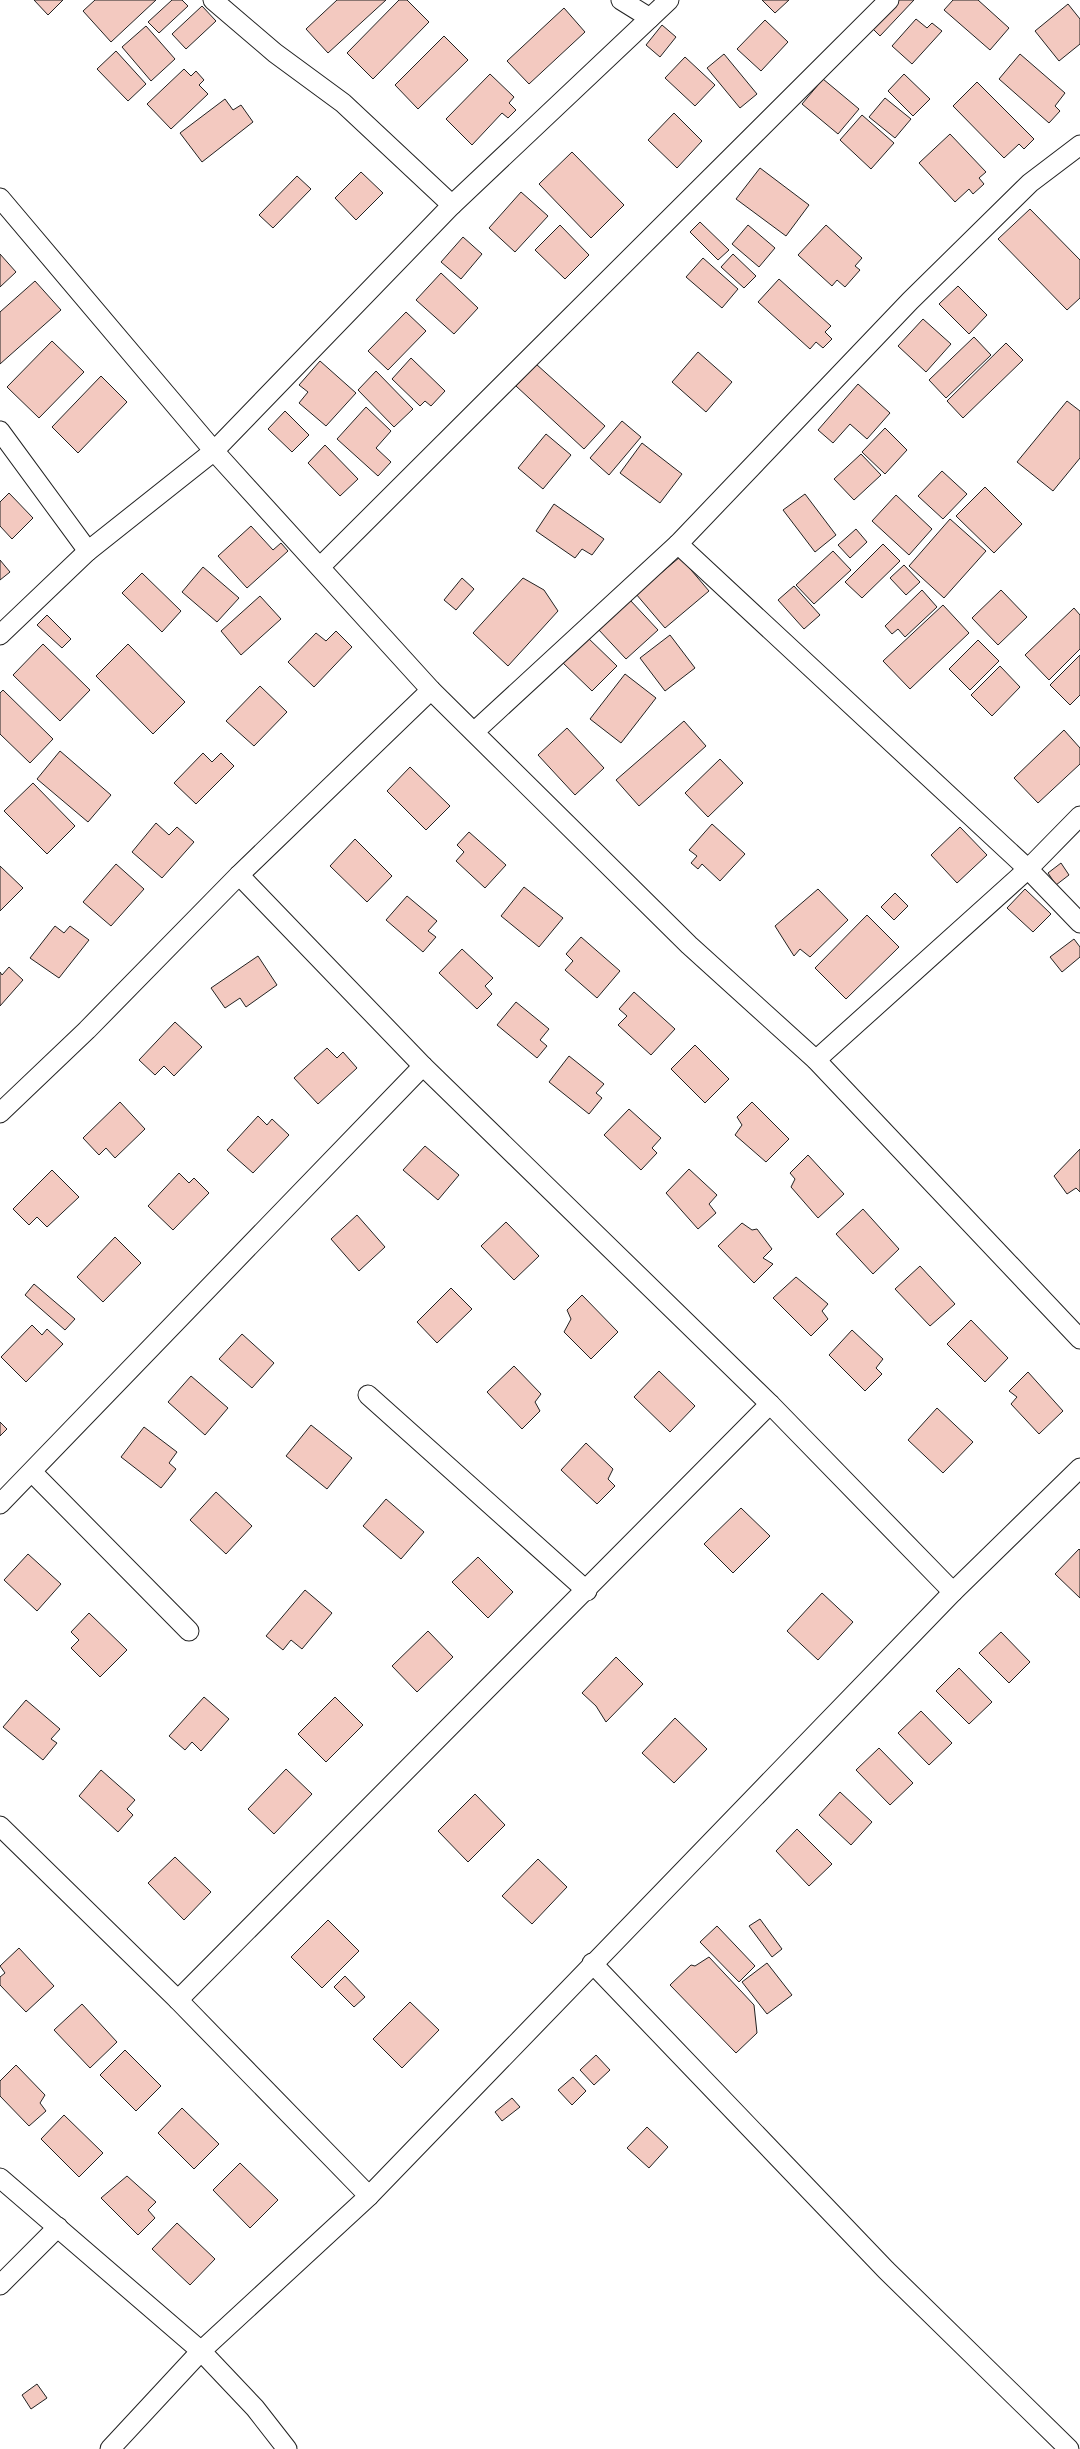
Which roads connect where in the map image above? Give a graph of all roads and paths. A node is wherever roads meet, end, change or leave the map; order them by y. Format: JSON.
{"nodes":[{"id":1,"x":213,"y":0,"type":"edge"},
{"id":2,"x":621,"y":0,"type":"edge"},
{"id":3,"x":669,"y":0,"type":"edge"},
{"id":4,"x":889,"y":0,"type":"edge"},
{"id":5,"x":650,"y":18,"type":"junction"},
{"id":6,"x":1080,"y":145,"type":"edge"},
{"id":7,"x":0,"y":198,"type":"edge"},
{"id":8,"x":452,"y":205,"type":"junction"},
{"id":9,"x":0,"y":431,"type":"edge"},
{"id":10,"x":214,"y":451,"type":"junction"},
{"id":11,"x":678,"y":544,"type":"junction"},
{"id":12,"x":88,"y":551,"type":"junction"},
{"id":13,"x":320,"y":567,"type":"junction"},
{"id":14,"x":0,"y":635,"type":"edge"},
{"id":15,"x":431,"y":690,"type":"junction"},
{"id":16,"x":474,"y":732,"type":"junction"},
{"id":17,"x":1080,"y":816,"type":"edge"},
{"id":18,"x":1028,"y":869,"type":"junction"},
{"id":19,"x":240,"y":875,"type":"junction"},
{"id":20,"x":1080,"y":922,"type":"edge"},
{"id":21,"x":816,"y":1060,"type":"junction"},
{"id":22,"x":423,"y":1066,"type":"junction"},
{"id":23,"x":0,"y":1113,"type":"edge"},
{"id":24,"x":1080,"y":1338,"type":"edge"},
{"id":25,"x":368,"y":1395,"type":"dead end"},
{"id":26,"x":770,"y":1404,"type":"junction"},
{"id":27,"x":1080,"y":1468,"type":"edge"},
{"id":28,"x":32,"y":1472,"type":"junction"},
{"id":29,"x":0,"y":1504,"type":"edge"},
{"id":30,"x":587,"y":1590,"type":"junction"},
{"id":31,"x":953,"y":1592,"type":"junction"},
{"id":32,"x":189,"y":1631,"type":"dead end"},
{"id":33,"x":0,"y":1826,"type":"edge"},
{"id":34,"x":592,"y":1963,"type":"junction"},
{"id":35,"x":178,"y":2000,"type":"junction"},
{"id":36,"x":0,"y":2178,"type":"edge"},
{"id":37,"x":369,"y":2196,"type":"junction"},
{"id":38,"x":58,"y":2228,"type":"junction"},
{"id":39,"x":0,"y":2285,"type":"edge"},
{"id":40,"x":201,"y":2351,"type":"junction"},
{"id":41,"x":110,"y":2449,"type":"edge"},
{"id":42,"x":287,"y":2449,"type":"edge"},
{"id":43,"x":1069,"y":2449,"type":"edge"}],
"edges":[{"from":1,"to":8,"type":"street"},
{"from":2,"to":5,"type":"street"},
{"from":3,"to":5,"type":"street"},
{"from":4,"to":13,"type":"street"},
{"from":5,"to":8,"type":"street"},
{"from":6,"to":11,"type":"street"},
{"from":7,"to":10,"type":"street"},
{"from":8,"to":10,"type":"street"},
{"from":9,"to":12,"type":"street"},
{"from":10,"to":12,"type":"street"},
{"from":10,"to":13,"type":"street"},
{"from":11,"to":16,"type":"street"},
{"from":11,"to":18,"type":"street"},
{"from":12,"to":14,"type":"street"},
{"from":13,"to":15,"type":"street"},
{"from":15,"to":16,"type":"street"},
{"from":15,"to":19,"type":"street"},
{"from":16,"to":21,"type":"street"},
{"from":17,"to":18,"type":"street"},
{"from":18,"to":20,"type":"street"},
{"from":18,"to":21,"type":"street"},
{"from":19,"to":22,"type":"street"},
{"from":19,"to":23,"type":"street"},
{"from":21,"to":24,"type":"street"},
{"from":22,"to":26,"type":"street"},
{"from":22,"to":28,"type":"street"},
{"from":25,"to":30,"type":"street"},
{"from":26,"to":30,"type":"street"},
{"from":26,"to":31,"type":"street"},
{"from":27,"to":31,"type":"street"},
{"from":28,"to":29,"type":"street"},
{"from":28,"to":32,"type":"street"},
{"from":30,"to":35,"type":"street"},
{"from":31,"to":34,"type":"street"},
{"from":33,"to":35,"type":"street"},
{"from":34,"to":37,"type":"street"},
{"from":34,"to":43,"type":"street"},
{"from":35,"to":37,"type":"street"},
{"from":36,"to":38,"type":"street"},
{"from":37,"to":40,"type":"street"},
{"from":38,"to":39,"type":"street"},
{"from":38,"to":40,"type":"street"},
{"from":40,"to":41,"type":"street"},
{"from":40,"to":42,"type":"street"}]}
